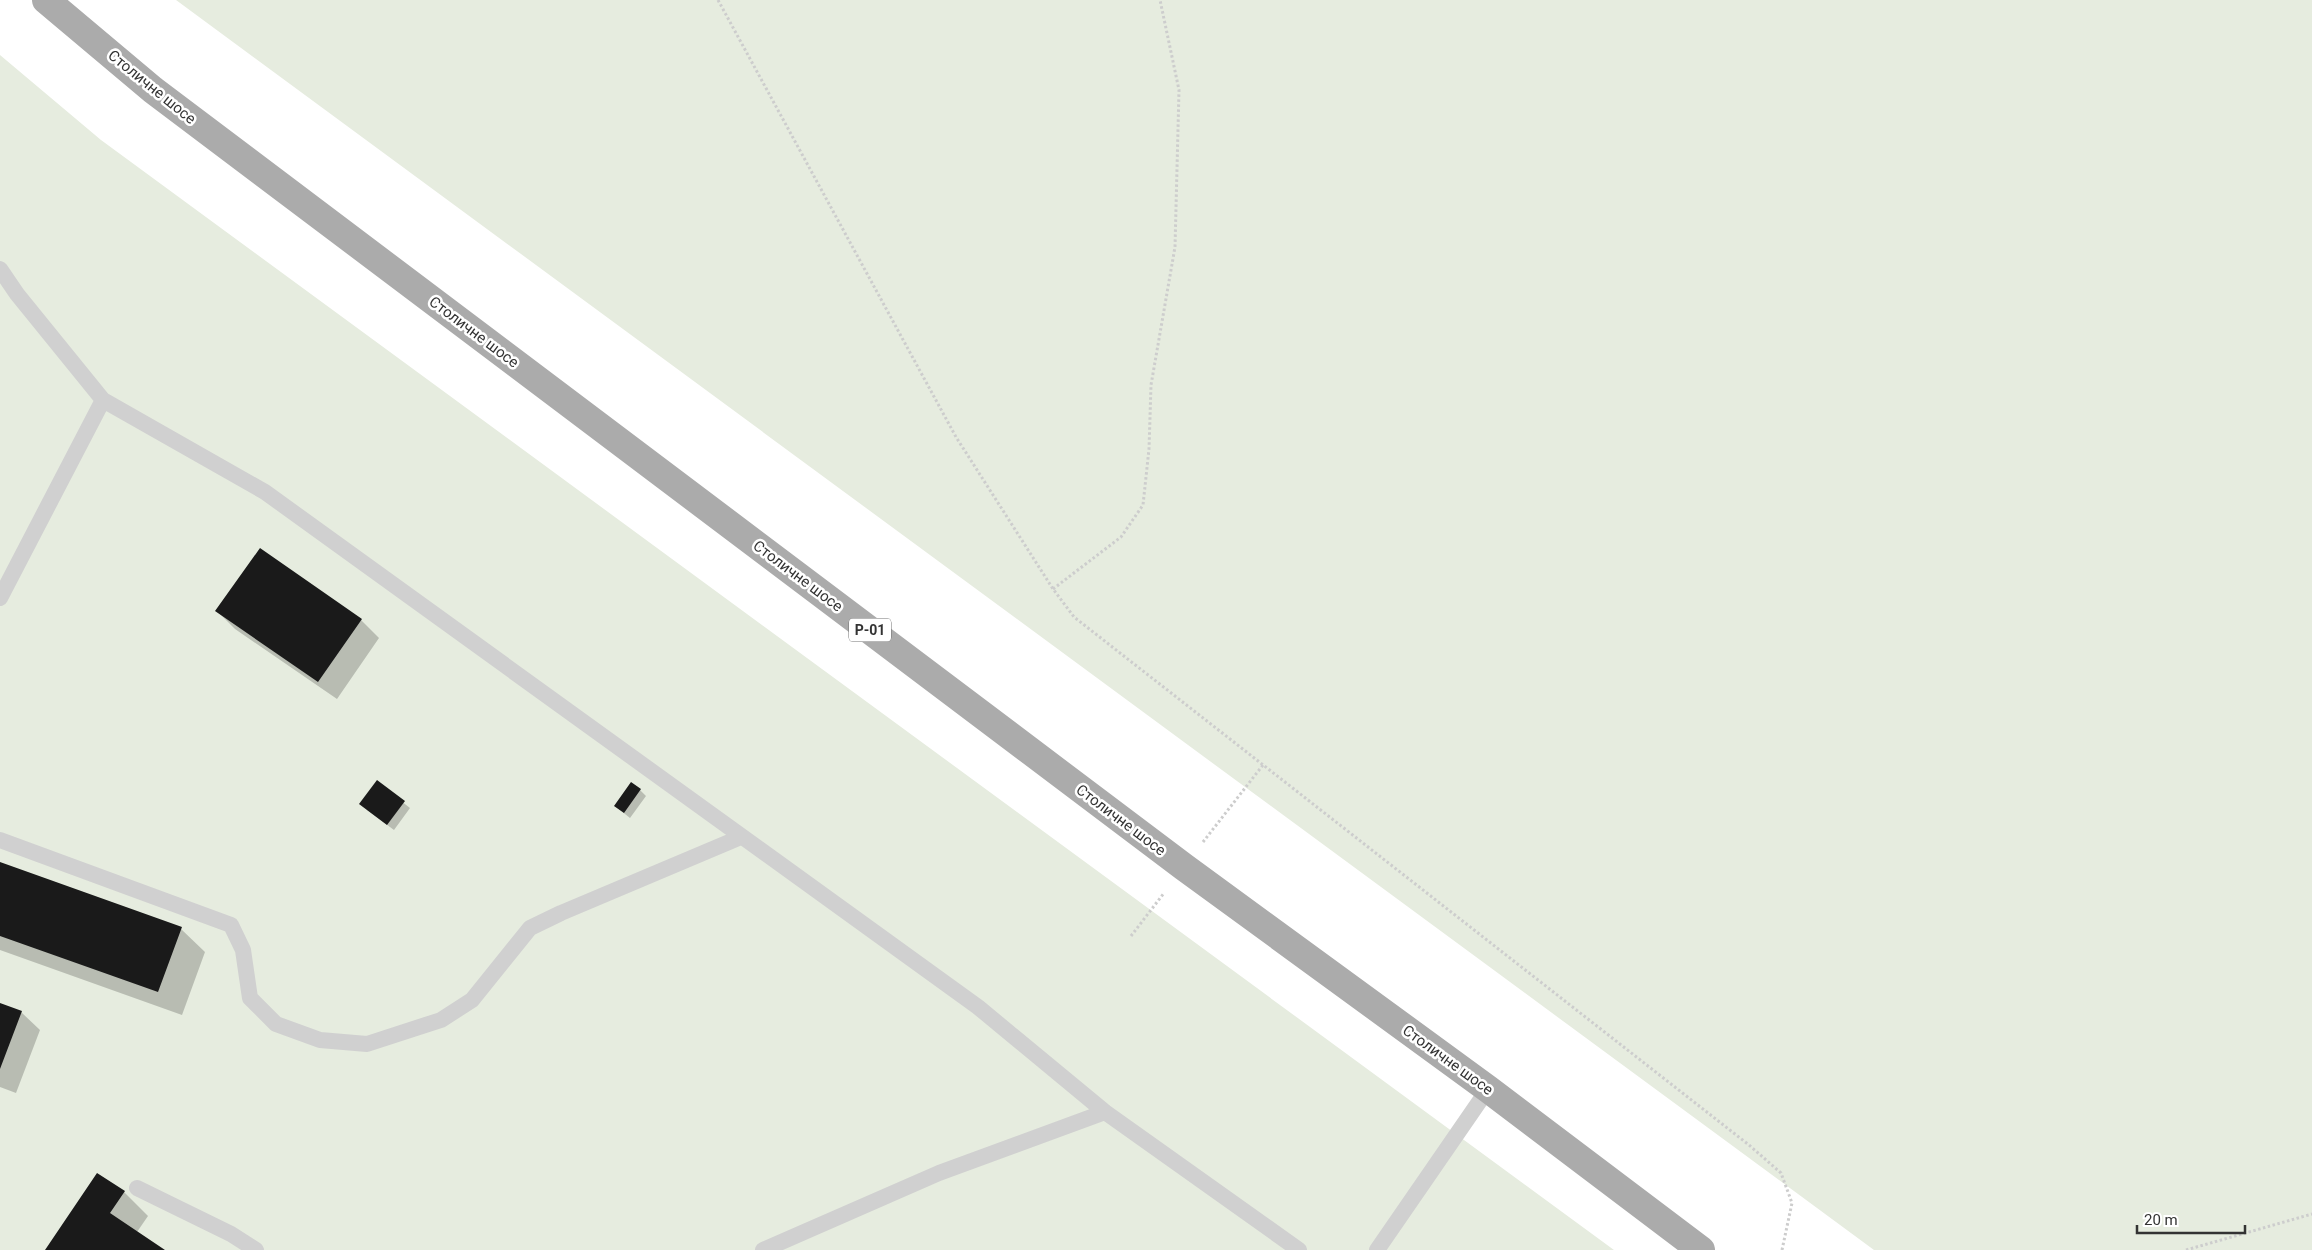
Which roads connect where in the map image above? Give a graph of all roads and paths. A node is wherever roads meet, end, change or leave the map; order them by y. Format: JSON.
{"nodes":[{"id":1,"x":46,"y":0,"type":"edge"},
{"id":2,"x":718,"y":0,"type":"edge"},
{"id":3,"x":1160,"y":0,"type":"edge"},
{"id":4,"x":0,"y":269,"type":"edge"},
{"id":5,"x":103,"y":400,"type":"junction"},
{"id":6,"x":1053,"y":590,"type":"junction"},
{"id":7,"x":0,"y":598,"type":"edge"},
{"id":8,"x":741,"y":837,"type":"junction"},
{"id":9,"x":0,"y":840,"type":"edge"},
{"id":10,"x":1488,"y":1089,"type":"junction"},
{"id":11,"x":1105,"y":1112,"type":"junction"},
{"id":12,"x":137,"y":1188,"type":"dead end"},
{"id":13,"x":2312,"y":1214,"type":"edge"},
{"id":14,"x":256,"y":1250,"type":"edge"},
{"id":15,"x":763,"y":1250,"type":"edge"},
{"id":16,"x":1299,"y":1250,"type":"edge"},
{"id":17,"x":1377,"y":1250,"type":"edge"},
{"id":18,"x":1701,"y":1250,"type":"edge"},
{"id":19,"x":1782,"y":1250,"type":"edge"},
{"id":20,"x":2186,"y":1250,"type":"edge"}],
"edges":[{"from":1,"to":10,"type":"main road","name":"Столичне шосе","number":"Р-01"},
{"from":2,"to":6,"type":"path"},
{"from":3,"to":6,"type":"path"},
{"from":4,"to":5,"type":"lane"},
{"from":5,"to":7,"type":"lane"},
{"from":5,"to":8,"type":"lane"},
{"from":6,"to":19,"type":"path"},
{"from":8,"to":9,"type":"lane"},
{"from":8,"to":11,"type":"lane"},
{"from":10,"to":17,"type":"lane"},
{"from":10,"to":18,"type":"main road","name":"Столичне шосе","number":"Р-01"},
{"from":11,"to":15,"type":"lane"},
{"from":11,"to":16,"type":"lane"},
{"from":12,"to":14,"type":"lane"},
{"from":13,"to":20,"type":"path"}]}
